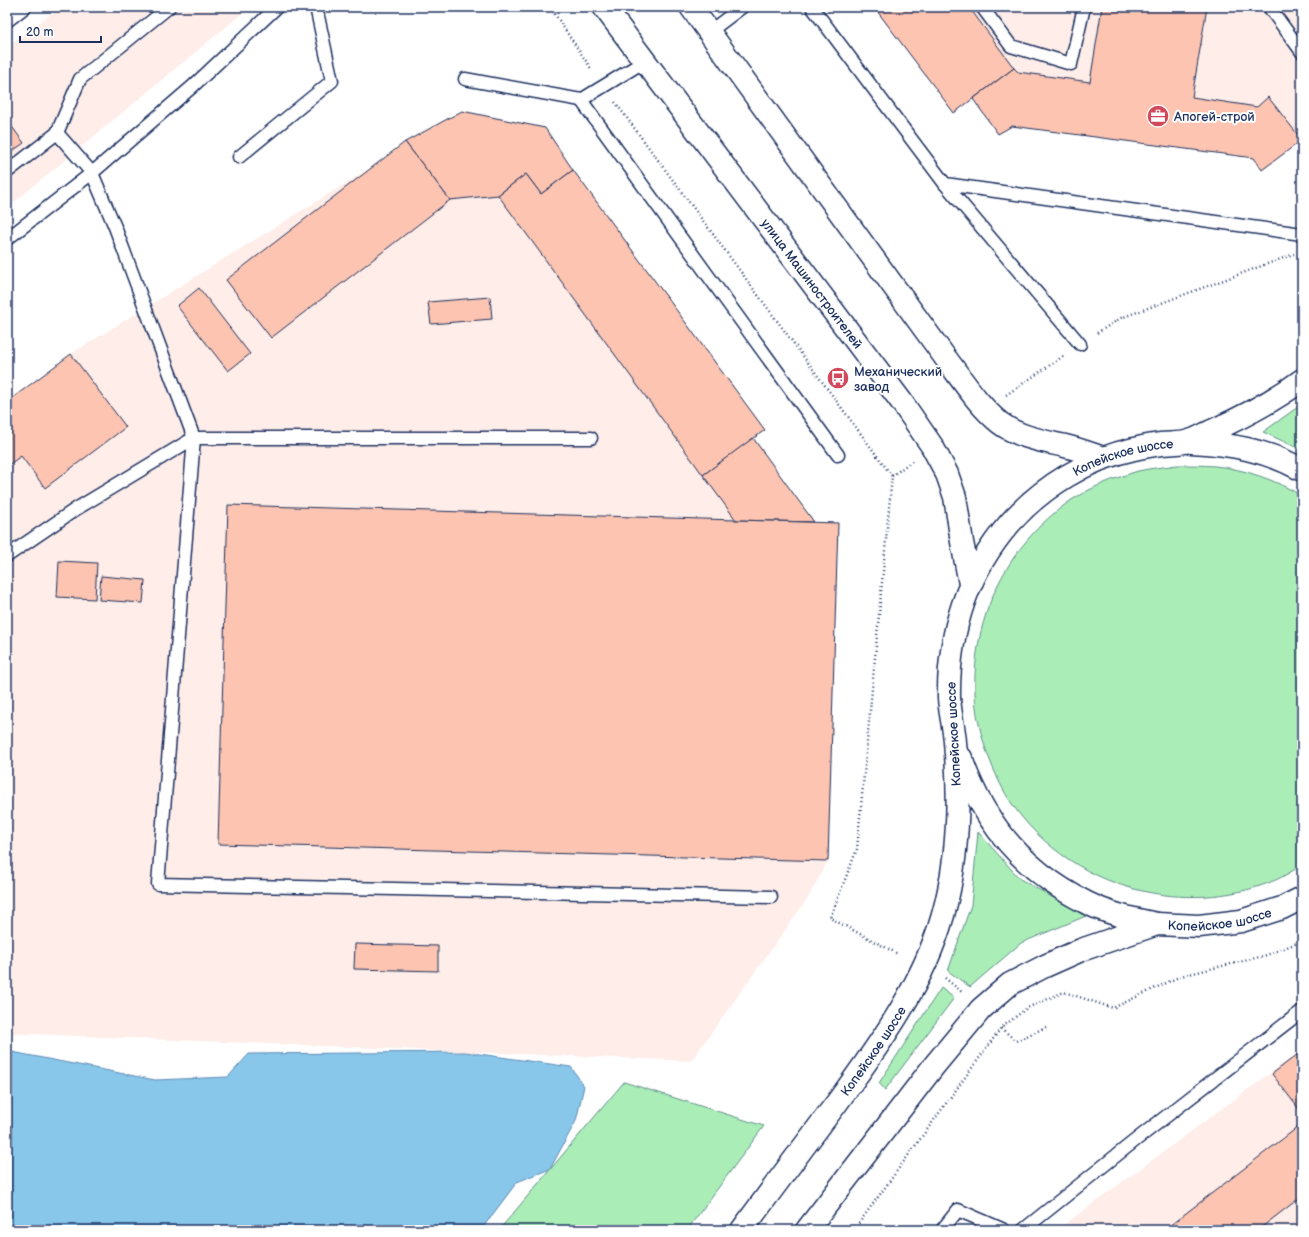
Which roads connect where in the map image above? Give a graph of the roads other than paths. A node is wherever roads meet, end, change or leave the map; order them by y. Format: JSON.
{"nodes":[{"id":1,"x":25,"y":7,"type":"edge"},
{"id":2,"x":169,"y":7,"type":"edge"},
{"id":3,"x":277,"y":7,"type":"edge"},
{"id":4,"x":316,"y":7,"type":"edge"},
{"id":5,"x":604,"y":7,"type":"edge"},
{"id":6,"x":691,"y":7,"type":"edge"},
{"id":7,"x":742,"y":7,"type":"edge"},
{"id":8,"x":812,"y":7,"type":"edge"},
{"id":9,"x":982,"y":7,"type":"edge"},
{"id":10,"x":1084,"y":7,"type":"edge"},
{"id":11,"x":1269,"y":7,"type":"edge"},
{"id":12,"x":7,"y":21,"type":"edge"},
{"id":13,"x":709,"y":32,"type":"junction"},
{"id":14,"x":1302,"y":52,"type":"edge"},
{"id":15,"x":644,"y":61,"type":"junction"},
{"id":16,"x":465,"y":79,"type":"dead end"},
{"id":17,"x":580,"y":100,"type":"junction"},
{"id":18,"x":57,"y":132,"type":"junction"},
{"id":19,"x":240,"y":157,"type":"dead end"},
{"id":20,"x":7,"y":172,"type":"edge"},
{"id":21,"x":92,"y":173,"type":"junction"},
{"id":22,"x":945,"y":184,"type":"junction"},
{"id":23,"x":1302,"y":234,"type":"edge"},
{"id":24,"x":7,"y":239,"type":"edge"},
{"id":25,"x":1080,"y":344,"type":"road end"},
{"id":26,"x":1302,"y":380,"type":"edge"},
{"id":27,"x":194,"y":438,"type":"junction"},
{"id":28,"x":591,"y":438,"type":"dead end"},
{"id":29,"x":1188,"y":442,"type":"junction"},
{"id":30,"x":838,"y":455,"type":"dead end"},
{"id":31,"x":1103,"y":458,"type":"junction"},
{"id":32,"x":1302,"y":470,"type":"edge"},
{"id":33,"x":7,"y":556,"type":"edge"},
{"id":34,"x":970,"y":584,"type":"junction"},
{"id":35,"x":955,"y":741,"type":"junction"},
{"id":36,"x":771,"y":897,"type":"dead end"},
{"id":37,"x":1302,"y":898,"type":"edge"},
{"id":38,"x":1157,"y":924,"type":"junction"},
{"id":39,"x":1302,"y":1011,"type":"edge"},
{"id":40,"x":742,"y":1230,"type":"edge"},
{"id":41,"x":807,"y":1230,"type":"edge"},
{"id":42,"x":942,"y":1230,"type":"edge"},
{"id":43,"x":1004,"y":1230,"type":"edge"},
{"id":44,"x":1023,"y":1230,"type":"edge"}],
"edges":[{"from":1,"to":12,"type":"lane"},
{"from":2,"to":18,"type":"lane"},
{"from":3,"to":21,"type":"lane"},
{"from":4,"to":19,"type":"lane"},
{"from":5,"to":15,"type":"main road","name":"улица Машиностроителей"},
{"from":6,"to":13,"type":"main road"},
{"from":7,"to":13,"type":"lane"},
{"from":8,"to":22,"type":"lane"},
{"from":9,"to":10,"type":"lane"},
{"from":11,"to":14,"type":"lane"},
{"from":13,"to":31,"type":"main road"},
{"from":15,"to":17,"type":"lane"},
{"from":15,"to":34,"type":"main road","name":"улица Машиностроителей"},
{"from":16,"to":17,"type":"lane"},
{"from":17,"to":30,"type":"lane"},
{"from":18,"to":20,"type":"lane"},
{"from":18,"to":21,"type":"lane"},
{"from":21,"to":24,"type":"lane"},
{"from":21,"to":27,"type":"lane"},
{"from":22,"to":23,"type":"lane"},
{"from":22,"to":25,"type":"lane"},
{"from":26,"to":29,"type":"main road","name":"Копейское шоссе"},
{"from":27,"to":28,"type":"lane"},
{"from":27,"to":33,"type":"lane"},
{"from":27,"to":36,"type":"lane"},
{"from":29,"to":31,"type":"main road","name":"Копейское шоссе"},
{"from":29,"to":32,"type":"main road"},
{"from":31,"to":34,"type":"main road","name":"Копейское шоссе"},
{"from":34,"to":35,"type":"main road","name":"Копейское шоссе"},
{"from":35,"to":38,"type":"main road"},
{"from":35,"to":40,"type":"main road","name":"Копейское шоссе"},
{"from":37,"to":38,"type":"main road","name":"Копейское шоссе"},
{"from":38,"to":41,"type":"main road","name":"Копейское шоссе"},
{"from":39,"to":44,"type":"lane"},
{"from":42,"to":43,"type":"lane"}]}
